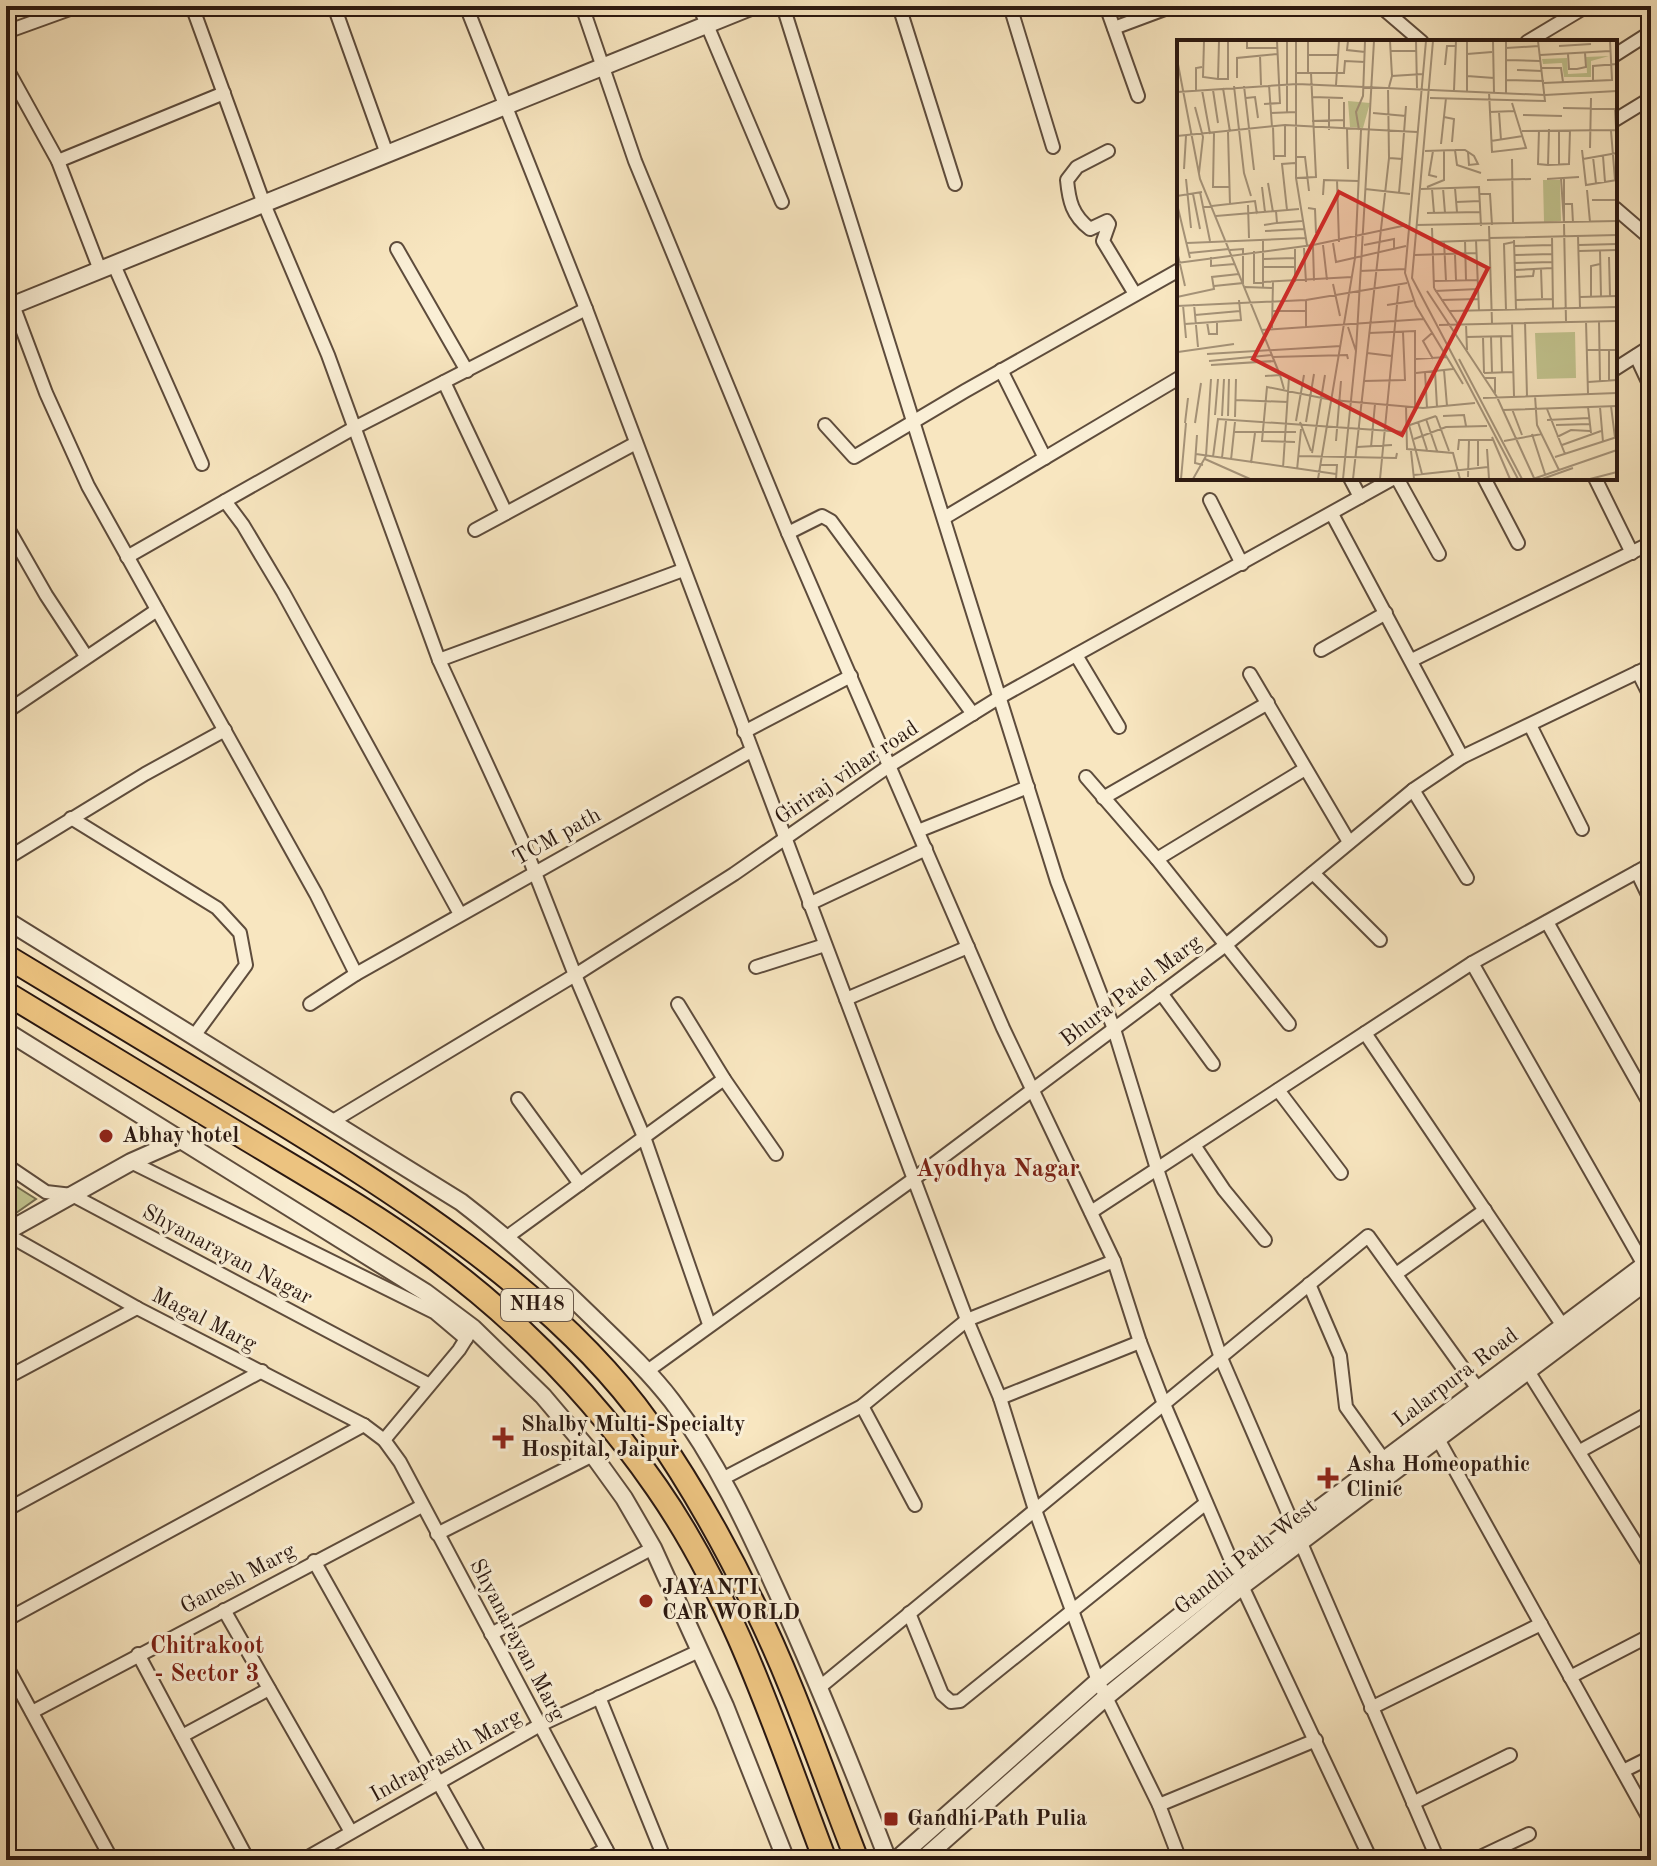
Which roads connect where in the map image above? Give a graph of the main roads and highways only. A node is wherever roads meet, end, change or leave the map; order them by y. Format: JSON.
{"nodes":[{"id":1,"x":6,"y":956,"type":"edge"},
{"id":2,"x":6,"y":993,"type":"edge"},
{"id":3,"x":855,"y":1855,"type":"edge"},
{"id":4,"x":825,"y":1860,"type":"edge"}],
"edges":[{"from":1,"to":3,"type":"highway","number":"NH48"},
{"from":2,"to":4,"type":"highway","number":"NH48"}]}
